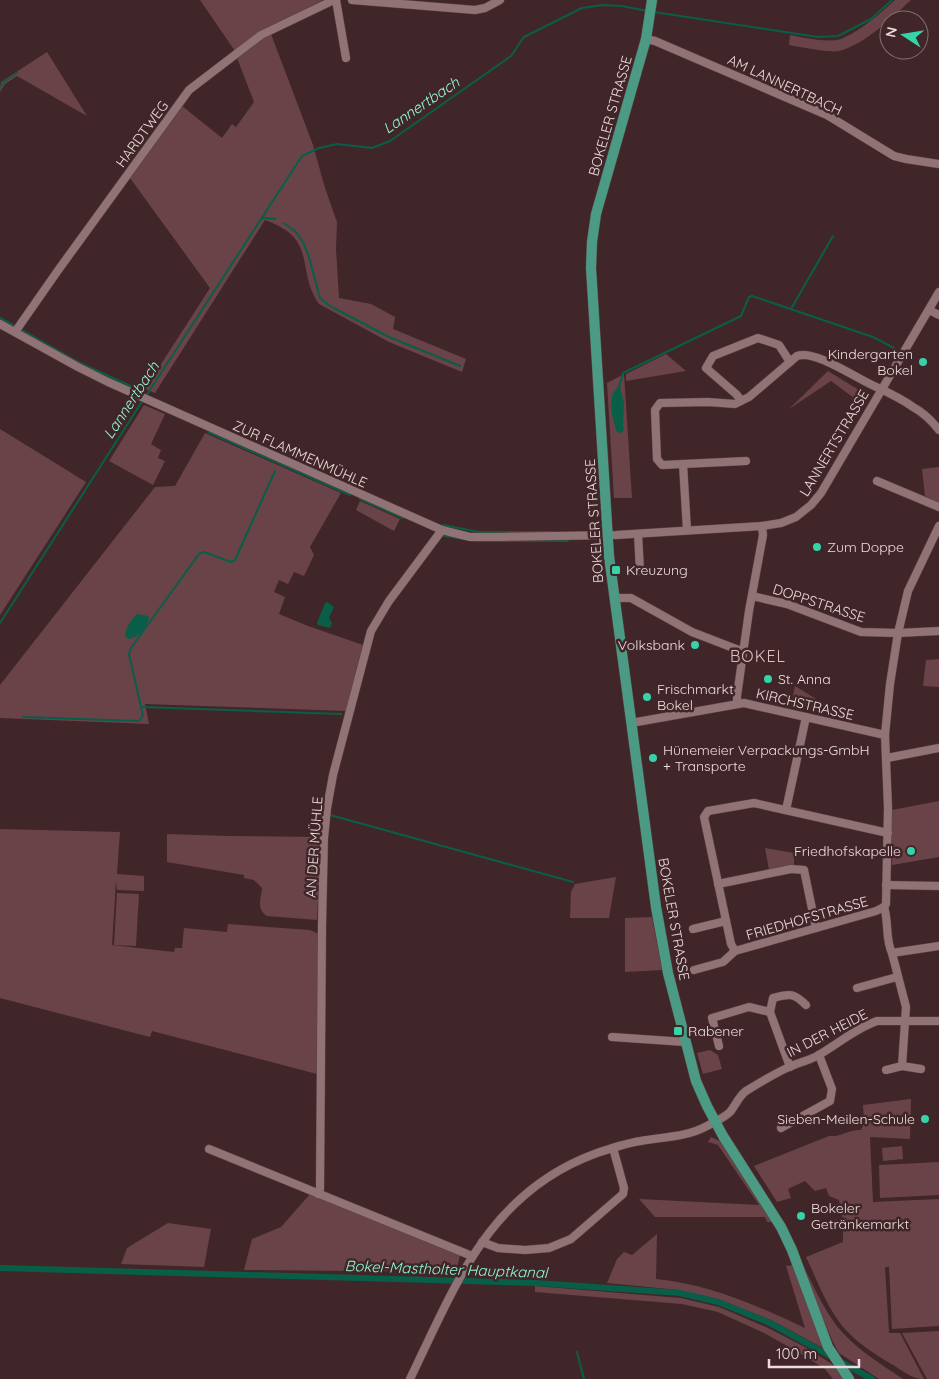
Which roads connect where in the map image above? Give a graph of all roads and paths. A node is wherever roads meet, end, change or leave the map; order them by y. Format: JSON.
{"nodes":[{"id":1,"x":335,"y":0,"type":"edge"},
{"id":2,"x":352,"y":0,"type":"edge"},
{"id":3,"x":500,"y":0,"type":"edge"},
{"id":4,"x":652,"y":2,"type":"edge"},
{"id":5,"x":646,"y":39,"type":"junction"},
{"id":6,"x":346,"y":58,"type":"dead end"},
{"id":7,"x":939,"y":164,"type":"edge"},
{"id":8,"x":939,"y":292,"type":"edge"},
{"id":9,"x":929,"y":310,"type":"junction"},
{"id":10,"x":939,"y":315,"type":"edge"},
{"id":11,"x":0,"y":324,"type":"edge"},
{"id":12,"x":15,"y":332,"type":"junction"},
{"id":13,"x":790,"y":362,"type":"junction"},
{"id":14,"x":881,"y":389,"type":"junction"},
{"id":15,"x":741,"y":400,"type":"junction"},
{"id":16,"x":939,"y":430,"type":"edge"},
{"id":17,"x":746,"y":461,"type":"dead end"},
{"id":18,"x":683,"y":464,"type":"junction"},
{"id":19,"x":877,"y":480,"type":"dead end"},
{"id":20,"x":939,"y":507,"type":"edge"},
{"id":21,"x":762,"y":526,"type":"junction"},
{"id":22,"x":939,"y":526,"type":"edge"},
{"id":23,"x":442,"y":530,"type":"junction"},
{"id":24,"x":687,"y":530,"type":"junction"},
{"id":25,"x":638,"y":534,"type":"junction"},
{"id":26,"x":608,"y":535,"type":"junction"},
{"id":27,"x":651,"y":571,"type":"dead end"},
{"id":28,"x":752,"y":596,"type":"junction"},
{"id":29,"x":614,"y":598,"type":"junction"},
{"id":30,"x":939,"y":631,"type":"edge"},
{"id":31,"x":898,"y":633,"type":"junction"},
{"id":32,"x":743,"y":651,"type":"junction"},
{"id":33,"x":737,"y":703,"type":"junction"},
{"id":34,"x":806,"y":717,"type":"junction"},
{"id":35,"x":631,"y":723,"type":"junction"},
{"id":36,"x":885,"y":735,"type":"junction"},
{"id":37,"x":939,"y":748,"type":"edge"},
{"id":38,"x":886,"y":758,"type":"junction"},
{"id":39,"x":786,"y":810,"type":"junction"},
{"id":40,"x":888,"y":833,"type":"junction"},
{"id":41,"x":718,"y":884,"type":"junction"},
{"id":42,"x":886,"y":885,"type":"junction"},
{"id":43,"x":939,"y":886,"type":"edge"},
{"id":44,"x":884,"y":907,"type":"junction"},
{"id":45,"x":726,"y":921,"type":"junction"},
{"id":46,"x":816,"y":928,"type":"junction"},
{"id":47,"x":693,"y":929,"type":"dead end"},
{"id":48,"x":939,"y":946,"type":"edge"},
{"id":49,"x":735,"y":951,"type":"junction"},
{"id":50,"x":892,"y":953,"type":"junction"},
{"id":51,"x":694,"y":970,"type":"dead end"},
{"id":52,"x":897,"y":977,"type":"junction"},
{"id":53,"x":857,"y":988,"type":"dead end"},
{"id":54,"x":806,"y":1005,"type":"dead end"},
{"id":55,"x":770,"y":1012,"type":"junction"},
{"id":56,"x":906,"y":1021,"type":"junction"},
{"id":57,"x":939,"y":1021,"type":"edge"},
{"id":58,"x":612,"y":1038,"type":"dead end"},
{"id":59,"x":685,"y":1042,"type":"junction"},
{"id":60,"x":719,"y":1046,"type":"dead end"},
{"id":61,"x":819,"y":1055,"type":"junction"},
{"id":62,"x":790,"y":1066,"type":"junction"},
{"id":63,"x":902,"y":1066,"type":"junction"},
{"id":64,"x":921,"y":1069,"type":"dead end"},
{"id":65,"x":886,"y":1070,"type":"dead end"},
{"id":66,"x":716,"y":1121,"type":"junction"},
{"id":67,"x":781,"y":1128,"type":"dead end"},
{"id":68,"x":209,"y":1148,"type":"dead end"},
{"id":69,"x":613,"y":1148,"type":"junction"},
{"id":70,"x":318,"y":1194,"type":"junction"},
{"id":71,"x":482,"y":1242,"type":"junction"},
{"id":72,"x":472,"y":1256,"type":"junction"},
{"id":73,"x":848,"y":1378,"type":"edge"},
{"id":74,"x":410,"y":1379,"type":"edge"}],
"edges":[{"from":1,"to":6,"type":"street","name":"HARDTWEG"},
{"from":1,"to":12,"type":"street","name":"HARDTWEG"},
{"from":2,"to":3,"type":"street"},
{"from":4,"to":5,"type":"main road","name":"BOKELER STRASSE"},
{"from":5,"to":7,"type":"street","name":"AM LANNERTBACH"},
{"from":5,"to":26,"type":"main road","name":"BOKELER STRASSE"},
{"from":8,"to":9,"type":"street","name":"LANNERTSTRASSE"},
{"from":9,"to":10,"type":"street"},
{"from":9,"to":14,"type":"street","name":"LANNERTSTRASSE"},
{"from":11,"to":12,"type":"street","name":"ZUR FLAMMENMÜHLE"},
{"from":12,"to":23,"type":"street","name":"ZUR FLAMMENMÜHLE"},
{"from":13,"to":14,"type":"street"},
{"from":13,"to":15,"type":"street"},
{"from":13,"to":15,"type":"street"},
{"from":14,"to":16,"type":"street"},
{"from":14,"to":21,"type":"street","name":"LANNERTSTRASSE"},
{"from":15,"to":18,"type":"street"},
{"from":17,"to":18,"type":"street"},
{"from":18,"to":24,"type":"street"},
{"from":19,"to":20,"type":"street"},
{"from":21,"to":24,"type":"street","name":"LANNERTSTRASSE"},
{"from":21,"to":28,"type":"street","name":"DOPPSTRASSE"},
{"from":22,"to":31,"type":"street","name":"FRIEDHOFSTRASSE"},
{"from":23,"to":26,"type":"street","name":"ZUR FLAMMENMÜHLE"},
{"from":23,"to":70,"type":"street","name":"AN DER MÜHLE"},
{"from":24,"to":25,"type":"street","name":"LANNERTSTRASSE"},
{"from":25,"to":26,"type":"street","name":"LANNERTSTRASSE"},
{"from":25,"to":27,"type":"street"},
{"from":26,"to":29,"type":"main road","name":"BOKELER STRASSE"},
{"from":28,"to":31,"type":"street","name":"DOPPSTRASSE"},
{"from":28,"to":32,"type":"street","name":"DOPPSTRASSE"},
{"from":29,"to":32,"type":"street"},
{"from":29,"to":35,"type":"main road","name":"BOKELER STRASSE"},
{"from":30,"to":31,"type":"street","name":"DOPPSTRASSE"},
{"from":31,"to":36,"type":"street","name":"FRIEDHOFSTRASSE"},
{"from":32,"to":33,"type":"street","name":"DOPPSTRASSE"},
{"from":33,"to":34,"type":"street","name":"KIRCHSTRASSE"},
{"from":33,"to":35,"type":"street","name":"KIRCHSTRASSE"},
{"from":34,"to":36,"type":"street","name":"KIRCHSTRASSE"},
{"from":34,"to":39,"type":"street"},
{"from":35,"to":59,"type":"main road","name":"BOKELER STRASSE"},
{"from":36,"to":38,"type":"street","name":"FRIEDHOFSTRASSE"},
{"from":37,"to":38,"type":"street"},
{"from":38,"to":40,"type":"street","name":"FRIEDHOFSTRASSE"},
{"from":39,"to":40,"type":"street","name":"FRIEDHOFSTRASSE"},
{"from":39,"to":41,"type":"street","name":"FRIEDHOFSTRASSE"},
{"from":40,"to":42,"type":"street","name":"FRIEDHOFSTRASSE"},
{"from":41,"to":45,"type":"street","name":"FRIEDHOFSTRASSE"},
{"from":41,"to":46,"type":"street"},
{"from":42,"to":43,"type":"street"},
{"from":42,"to":44,"type":"street","name":"FRIEDHOFSTRASSE"},
{"from":44,"to":46,"type":"street","name":"FRIEDHOFSTRASSE"},
{"from":44,"to":50,"type":"street"},
{"from":45,"to":47,"type":"street","name":"FRIEDHOFSTRASSE"},
{"from":45,"to":49,"type":"street","name":"FRIEDHOFSTRASSE"},
{"from":46,"to":49,"type":"street","name":"FRIEDHOFSTRASSE"},
{"from":48,"to":50,"type":"street"},
{"from":49,"to":51,"type":"street","name":"FRIEDHOFSTRASSE"},
{"from":50,"to":52,"type":"street"},
{"from":52,"to":53,"type":"street"},
{"from":52,"to":56,"type":"street"},
{"from":54,"to":55,"type":"street"},
{"from":55,"to":60,"type":"street"},
{"from":55,"to":62,"type":"street"},
{"from":56,"to":57,"type":"street","name":"IN DER HEIDE"},
{"from":56,"to":61,"type":"street","name":"IN DER HEIDE"},
{"from":56,"to":63,"type":"street"},
{"from":58,"to":59,"type":"street"},
{"from":59,"to":66,"type":"main road","name":"BOKELER STRASSE"},
{"from":61,"to":62,"type":"street","name":"IN DER HEIDE"},
{"from":61,"to":67,"type":"street"},
{"from":62,"to":66,"type":"street","name":"IN DER HEIDE"},
{"from":63,"to":64,"type":"street"},
{"from":63,"to":65,"type":"street"},
{"from":66,"to":69,"type":"street","name":"IN DER HEIDE"},
{"from":66,"to":73,"type":"main road","name":"BOKELER STRASSE"},
{"from":68,"to":70,"type":"street"},
{"from":69,"to":71,"type":"street","name":"IN DER HEIDE"},
{"from":69,"to":71,"type":"street"},
{"from":70,"to":72,"type":"street"},
{"from":71,"to":72,"type":"street","name":"IN DER HEIDE"},
{"from":72,"to":74,"type":"street","name":"IN DER HEIDE"}]}
